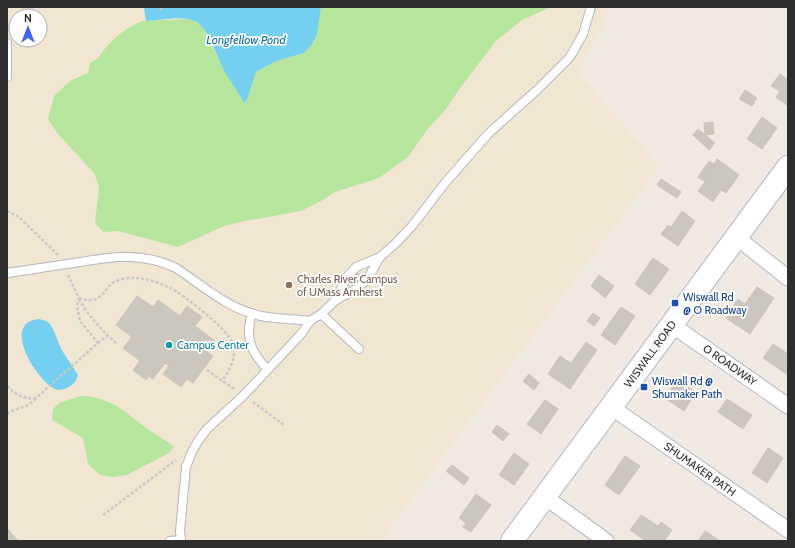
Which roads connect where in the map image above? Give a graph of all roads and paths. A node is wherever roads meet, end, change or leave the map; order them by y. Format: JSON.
{"nodes":[{"id":1,"x":160,"y":7,"type":"edge"},
{"id":2,"x":591,"y":7,"type":"edge"},
{"id":3,"x":161,"y":11,"type":"dead end"},
{"id":4,"x":7,"y":43,"type":"edge"},
{"id":5,"x":7,"y":77,"type":"edge"},
{"id":6,"x":788,"y":168,"type":"edge"},
{"id":7,"x":736,"y":238,"type":"junction"},
{"id":8,"x":380,"y":257,"type":"junction"},
{"id":9,"x":7,"y":273,"type":"edge"},
{"id":10,"x":788,"y":278,"type":"edge"},
{"id":11,"x":336,"y":300,"type":"junction"},
{"id":12,"x":252,"y":313,"type":"junction"},
{"id":13,"x":321,"y":314,"type":"junction"},
{"id":14,"x":310,"y":321,"type":"junction"},
{"id":15,"x":672,"y":325,"type":"junction"},
{"id":16,"x":108,"y":335,"type":"junction"},
{"id":17,"x":118,"y":344,"type":"dead end"},
{"id":18,"x":359,"y":349,"type":"dead end"},
{"id":19,"x":267,"y":369,"type":"junction"},
{"id":20,"x":222,"y":381,"type":"dead end"},
{"id":21,"x":7,"y":386,"type":"edge"},
{"id":22,"x":36,"y":398,"type":"junction"},
{"id":23,"x":788,"y":406,"type":"edge"},
{"id":24,"x":611,"y":407,"type":"junction"},
{"id":25,"x":7,"y":414,"type":"edge"},
{"id":26,"x":190,"y":455,"type":"junction"},
{"id":27,"x":545,"y":497,"type":"junction"},
{"id":28,"x":103,"y":515,"type":"dead end"},
{"id":29,"x":788,"y":530,"type":"edge"},
{"id":30,"x":181,"y":540,"type":"edge"},
{"id":31,"x":170,"y":541,"type":"edge"},
{"id":32,"x":512,"y":541,"type":"edge"},
{"id":33,"x":606,"y":541,"type":"edge"}],
"edges":[{"from":1,"to":3,"type":"path"},
{"from":2,"to":8,"type":"lane"},
{"from":4,"to":5,"type":"lane"},
{"from":6,"to":7,"type":"street","name":"WISWALL ROAD"},
{"from":7,"to":10,"type":"street"},
{"from":7,"to":15,"type":"street","name":"WISWALL ROAD"},
{"from":8,"to":11,"type":"lane"},
{"from":8,"to":11,"type":"lane"},
{"from":9,"to":12,"type":"lane"},
{"from":11,"to":13,"type":"lane"},
{"from":12,"to":14,"type":"lane"},
{"from":12,"to":19,"type":"lane"},
{"from":13,"to":14,"type":"lane"},
{"from":13,"to":18,"type":"lane"},
{"from":14,"to":19,"type":"lane"},
{"from":15,"to":23,"type":"street","name":"O ROADWAY"},
{"from":15,"to":24,"type":"street","name":"WISWALL ROAD"},
{"from":16,"to":17,"type":"path"},
{"from":16,"to":20,"type":"path"},
{"from":16,"to":22,"type":"path"},
{"from":19,"to":26,"type":"lane"},
{"from":21,"to":22,"type":"path"},
{"from":22,"to":25,"type":"path"},
{"from":24,"to":27,"type":"street","name":"WISWALL ROAD"},
{"from":24,"to":29,"type":"street","name":"SHUMAKER PATH"},
{"from":26,"to":28,"type":"path"},
{"from":26,"to":30,"type":"lane"},
{"from":27,"to":32,"type":"street","name":"WISWALL ROAD"},
{"from":27,"to":33,"type":"street"},
{"from":30,"to":31,"type":"lane"}]}
